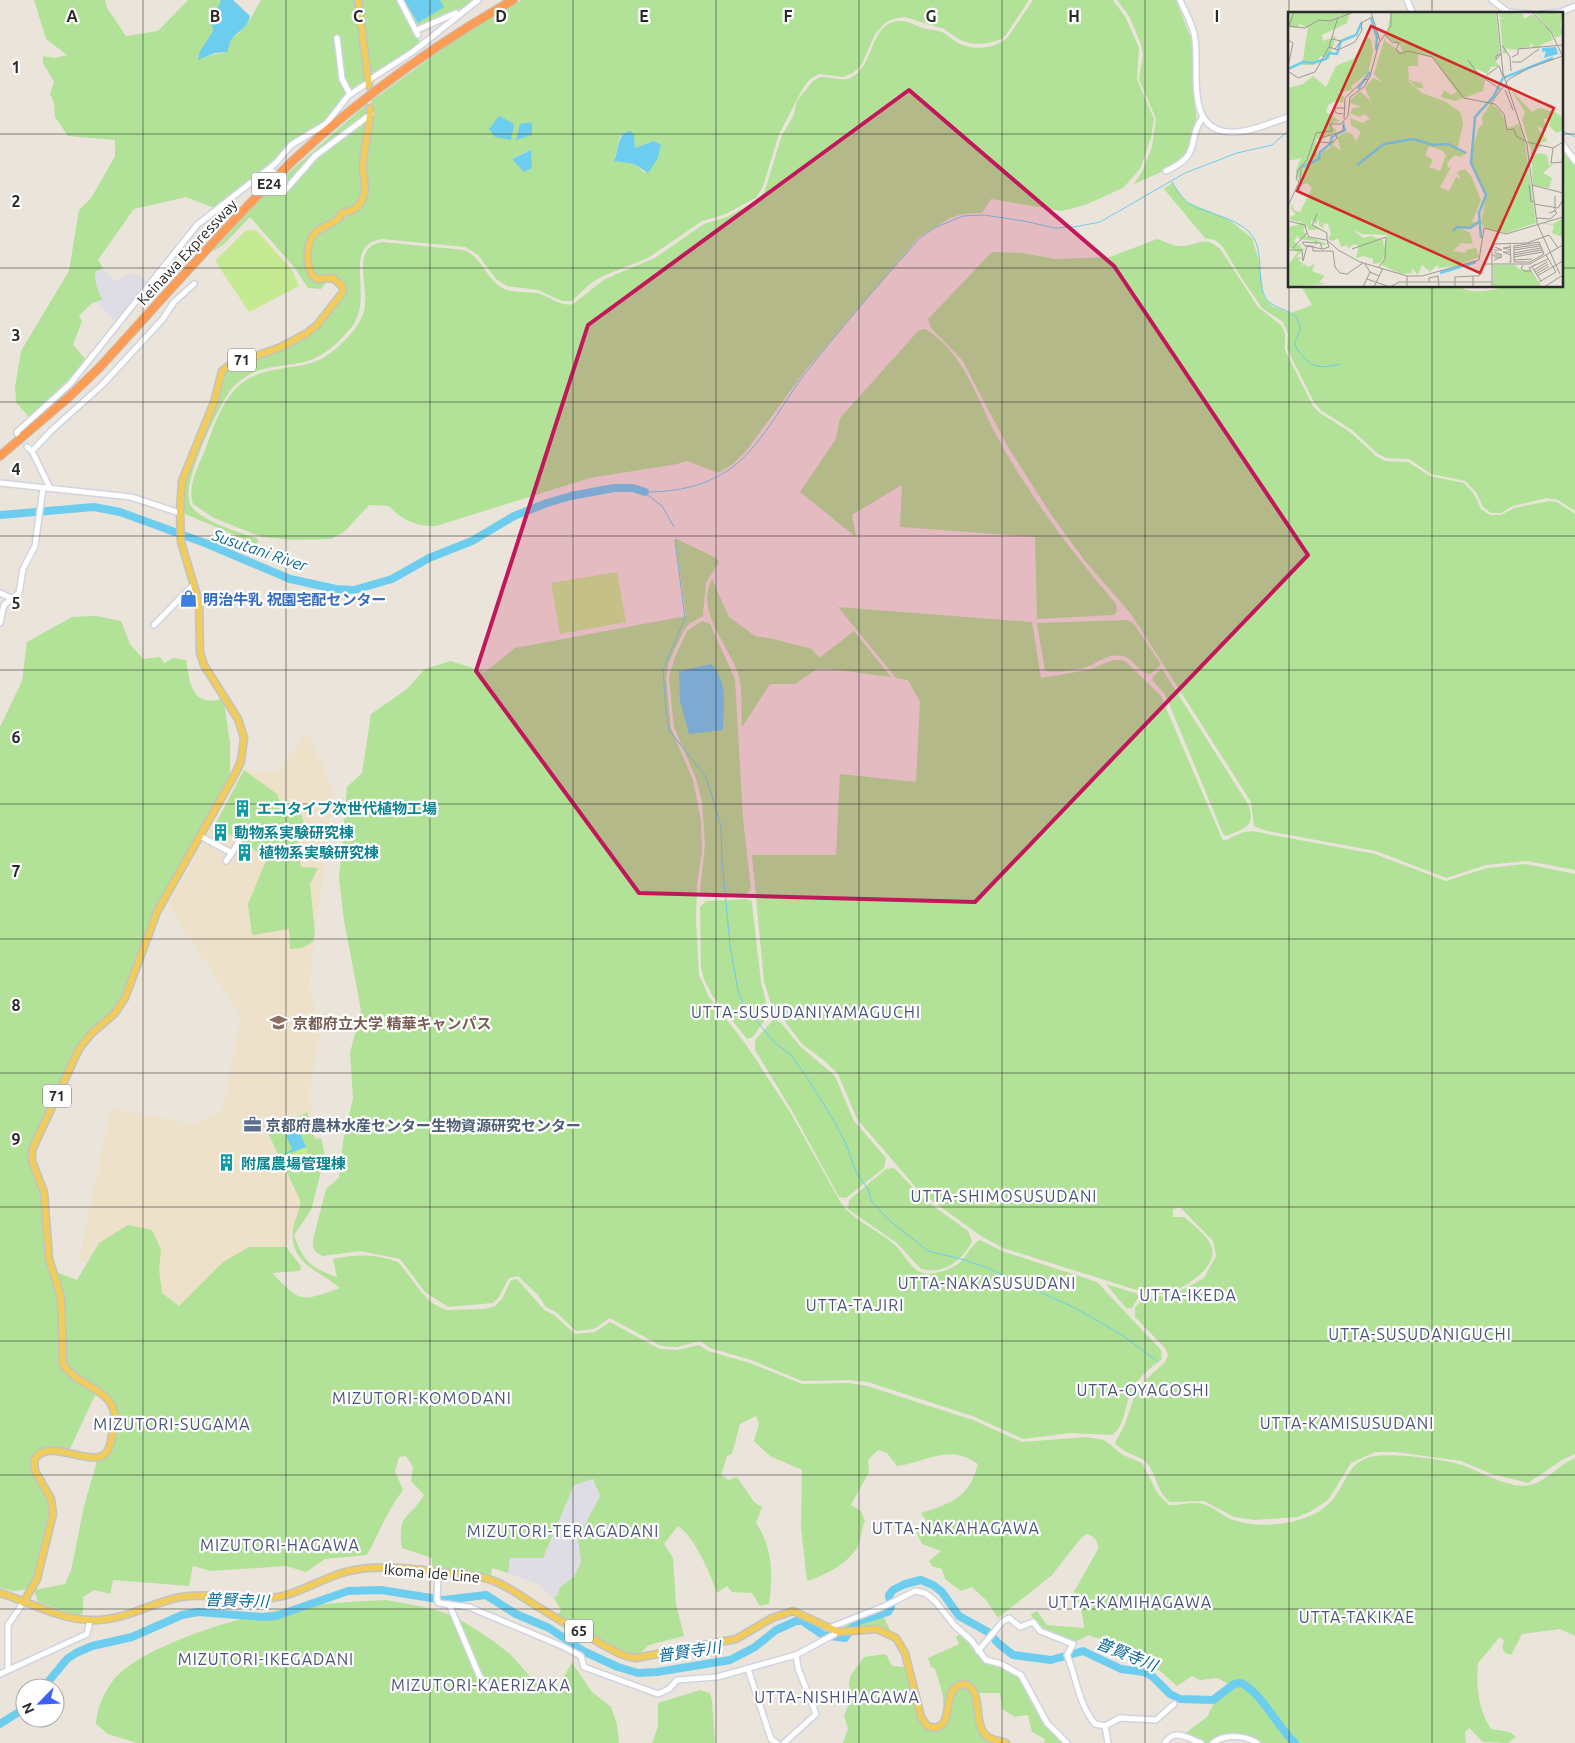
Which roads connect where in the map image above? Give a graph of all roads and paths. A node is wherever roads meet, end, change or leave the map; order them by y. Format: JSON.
{"nodes":[{"id":1,"x":358,"y":0,"type":"edge"},
{"id":2,"x":400,"y":0,"type":"edge"},
{"id":3,"x":478,"y":0,"type":"edge"},
{"id":4,"x":508,"y":0,"type":"edge"},
{"id":5,"x":513,"y":0,"type":"edge"},
{"id":6,"x":1180,"y":0,"type":"edge"},
{"id":7,"x":1407,"y":0,"type":"edge"},
{"id":8,"x":1492,"y":0,"type":"edge"},
{"id":9,"x":1575,"y":6,"type":"edge"},
{"id":10,"x":464,"y":10,"type":"junction"},
{"id":11,"x":1412,"y":12,"type":"edge"},
{"id":12,"x":1508,"y":12,"type":"edge"},
{"id":13,"x":1559,"y":12,"type":"edge"},
{"id":14,"x":337,"y":38,"type":"dead end"},
{"id":15,"x":369,"y":82,"type":"junction"},
{"id":16,"x":350,"y":94,"type":"junction"},
{"id":17,"x":370,"y":111,"type":"joint"},
{"id":18,"x":1288,"y":117,"type":"edge"},
{"id":19,"x":1203,"y":118,"type":"junction"},
{"id":20,"x":1562,"y":143,"type":"edge"},
{"id":21,"x":1575,"y":161,"type":"edge"},
{"id":22,"x":270,"y":169,"type":"junction"},
{"id":23,"x":1166,"y":171,"type":"dead end"},
{"id":24,"x":194,"y":284,"type":"dead end"},
{"id":25,"x":57,"y":406,"type":"junction"},
{"id":26,"x":18,"y":435,"type":"dead end"},
{"id":27,"x":27,"y":446,"type":"dead end"},
{"id":28,"x":32,"y":451,"type":"junction"},
{"id":29,"x":0,"y":456,"type":"edge"},
{"id":30,"x":0,"y":483,"type":"edge"},
{"id":31,"x":44,"y":488,"type":"junction"},
{"id":32,"x":50,"y":488,"type":"junction"},
{"id":33,"x":180,"y":512,"type":"junction"},
{"id":34,"x":195,"y":583,"type":"junction"},
{"id":35,"x":0,"y":592,"type":"edge"},
{"id":36,"x":10,"y":598,"type":"junction"},
{"id":37,"x":1,"y":611,"type":"edge"},
{"id":38,"x":0,"y":624,"type":"edge"},
{"id":39,"x":154,"y":625,"type":"dead end"},
{"id":40,"x":200,"y":836,"type":"junction"},
{"id":41,"x":239,"y":841,"type":"dead end"},
{"id":42,"x":232,"y":853,"type":"junction"},
{"id":43,"x":226,"y":861,"type":"dead end"},
{"id":44,"x":438,"y":1573,"type":"junction"},
{"id":45,"x":0,"y":1594,"type":"edge"},
{"id":46,"x":23,"y":1603,"type":"junction"},
{"id":47,"x":448,"y":1604,"type":"junction"},
{"id":48,"x":90,"y":1620,"type":"junction"},
{"id":49,"x":832,"y":1630,"type":"junction"},
{"id":50,"x":978,"y":1651,"type":"junction"},
{"id":51,"x":796,"y":1655,"type":"junction"},
{"id":52,"x":748,"y":1669,"type":"junction"},
{"id":53,"x":8,"y":1670,"type":"junction"},
{"id":54,"x":0,"y":1674,"type":"edge"},
{"id":55,"x":487,"y":1687,"type":"dead end"},
{"id":56,"x":1174,"y":1704,"type":"dead end"},
{"id":57,"x":1105,"y":1726,"type":"junction"},
{"id":58,"x":777,"y":1743,"type":"edge"},
{"id":59,"x":784,"y":1743,"type":"edge"},
{"id":60,"x":1006,"y":1743,"type":"edge"},
{"id":61,"x":1067,"y":1743,"type":"edge"},
{"id":62,"x":1108,"y":1743,"type":"edge"},
{"id":63,"x":1165,"y":1743,"type":"edge"},
{"id":64,"x":1201,"y":1743,"type":"edge"},
{"id":65,"x":1213,"y":1743,"type":"edge"},
{"id":66,"x":1256,"y":1743,"type":"edge"}],
"edges":[{"from":1,"to":15,"type":"main road"},
{"from":2,"to":10,"type":"street"},
{"from":3,"to":10,"type":"street"},
{"from":4,"to":25,"type":"highway","name":"Keinawa Expressway","number":"E24"},
{"from":5,"to":25,"type":"highway","name":"Keinawa Expressway","number":"E24"},
{"from":6,"to":19,"type":"street"},
{"from":7,"to":11,"type":"street"},
{"from":8,"to":12,"type":"street"},
{"from":9,"to":13,"type":"street"},
{"from":10,"to":15,"type":"street"},
{"from":14,"to":16,"type":"street"},
{"from":15,"to":16,"type":"street"},
{"from":16,"to":22,"type":"street"},
{"from":17,"to":22,"type":"street","bridge":true},
{"from":17,"to":33,"type":"main road","number":"71"},
{"from":18,"to":19,"type":"street"},
{"from":19,"to":23,"type":"street"},
{"from":20,"to":21,"type":"street"},
{"from":22,"to":26,"type":"street"},
{"from":24,"to":28,"type":"street"},
{"from":25,"to":29,"type":"highway","name":"Keinawa Expressway","number":"E24"},
{"from":27,"to":28,"type":"street"},
{"from":28,"to":32,"type":"street"},
{"from":30,"to":31,"type":"street"},
{"from":31,"to":32,"type":"street"},
{"from":31,"to":36,"type":"street"},
{"from":32,"to":33,"type":"street"},
{"from":33,"to":34,"type":"main road","number":"71"},
{"from":34,"to":39,"type":"street"},
{"from":34,"to":40,"type":"main road","number":"71"},
{"from":35,"to":36,"type":"street"},
{"from":36,"to":37,"type":"street"},
{"from":37,"to":38,"type":"street"},
{"from":40,"to":42,"type":"street"},
{"from":40,"to":46,"type":"main road","number":"71"},
{"from":41,"to":42,"type":"street"},
{"from":42,"to":43,"type":"street"},
{"from":44,"to":47,"type":"street"},
{"from":44,"to":48,"type":"main road","name":"Ikoma Ide Line","number":"65"},
{"from":44,"to":49,"type":"main road","name":"Ikoma Ide Line","number":"65"},
{"from":45,"to":46,"type":"main road","name":"Ikoma Ide Line","number":"65"},
{"from":46,"to":48,"type":"main road","name":"Ikoma Ide Line","number":"65"},
{"from":46,"to":53,"type":"street"},
{"from":47,"to":52,"type":"street"},
{"from":47,"to":55,"type":"street"},
{"from":48,"to":53,"type":"street"},
{"from":49,"to":50,"type":"street"},
{"from":49,"to":51,"type":"street"},
{"from":49,"to":60,"type":"main road","name":"Ikoma Ide Line","number":"65"},
{"from":50,"to":57,"type":"street"},
{"from":50,"to":61,"type":"street"},
{"from":51,"to":52,"type":"street"},
{"from":51,"to":59,"type":"street"},
{"from":52,"to":58,"type":"street"},
{"from":53,"to":54,"type":"street"},
{"from":56,"to":57,"type":"street"},
{"from":57,"to":62,"type":"street"},
{"from":63,"to":64,"type":"street"},
{"from":65,"to":66,"type":"street"}]}
